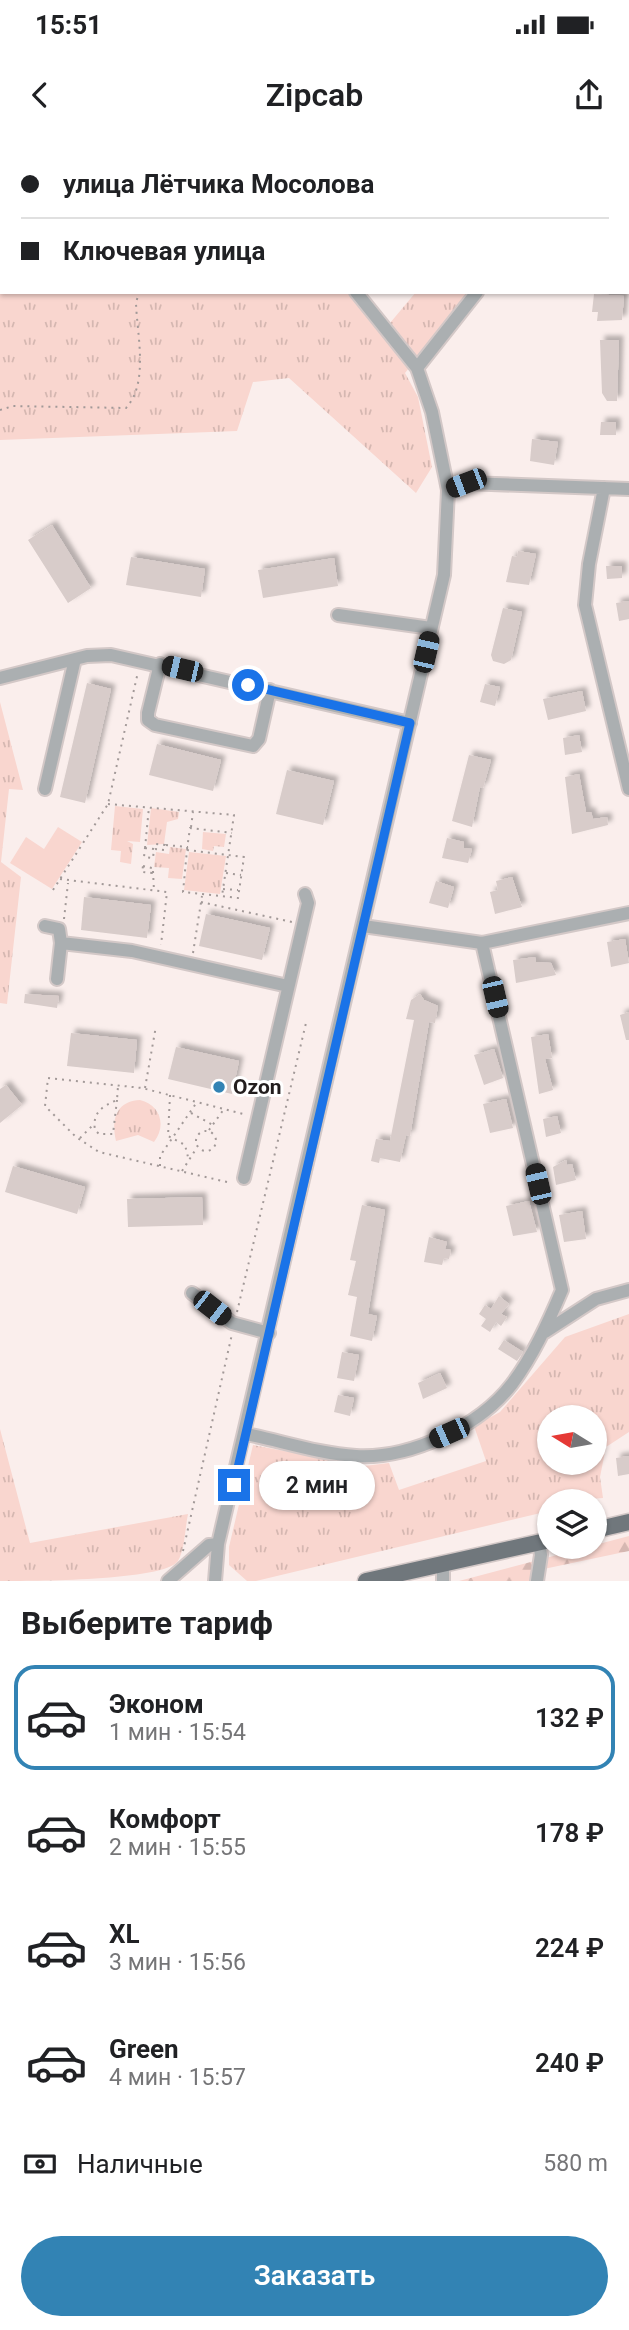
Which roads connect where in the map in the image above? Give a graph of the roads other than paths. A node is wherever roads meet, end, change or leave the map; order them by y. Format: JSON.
{"nodes":[{"id":1,"x":358,"y":294,"type":"edge"},
{"id":2,"x":475,"y":294,"type":"edge"},
{"id":3,"x":417,"y":368,"type":"junction"},
{"id":4,"x":604,"y":488,"type":"junction"},
{"id":5,"x":629,"y":489,"type":"edge"},
{"id":6,"x":448,"y":490,"type":"junction"},
{"id":7,"x":338,"y":615,"type":"dead end"},
{"id":8,"x":431,"y":628,"type":"junction"},
{"id":9,"x":75,"y":659,"type":"junction"},
{"id":10,"x":160,"y":664,"type":"junction"},
{"id":11,"x":0,"y":678,"type":"edge"},
{"id":12,"x":270,"y":690,"type":"junction"},
{"id":13,"x":410,"y":723,"type":"junction"},
{"id":14,"x":45,"y":789,"type":"dead end"},
{"id":15,"x":629,"y":789,"type":"edge"},
{"id":16,"x":306,"y":894,"type":"dead end"},
{"id":17,"x":629,"y":913,"type":"edge"},
{"id":18,"x":45,"y":926,"type":"dead end"},
{"id":19,"x":363,"y":926,"type":"junction"},
{"id":20,"x":61,"y":943,"type":"junction"},
{"id":21,"x":482,"y":943,"type":"junction"},
{"id":22,"x":165,"y":958,"type":"junction"},
{"id":23,"x":169,"y":975,"type":"dead end"},
{"id":24,"x":57,"y":979,"type":"dead end"},
{"id":25,"x":288,"y":986,"type":"junction"},
{"id":26,"x":244,"y":1178,"type":"dead end"},
{"id":27,"x":629,"y":1290,"type":"edge"},
{"id":28,"x":192,"y":1293,"type":"dead end"},
{"id":29,"x":545,"y":1332,"type":"junction"},
{"id":30,"x":269,"y":1333,"type":"junction"},
{"id":31,"x":246,"y":1434,"type":"junction"},
{"id":32,"x":629,"y":1522,"type":"edge"},
{"id":33,"x":607,"y":1527,"type":"edge"},
{"id":34,"x":537,"y":1543,"type":"edge"},
{"id":35,"x":218,"y":1544,"type":"junction"},
{"id":36,"x":540,"y":1559,"type":"edge"},
{"id":37,"x":443,"y":1564,"type":"junction"},
{"id":38,"x":173,"y":1578,"type":"edge"},
{"id":39,"x":215,"y":1581,"type":"edge"},
{"id":40,"x":366,"y":1581,"type":"edge"},
{"id":41,"x":443,"y":1581,"type":"edge"},
{"id":42,"x":537,"y":1581,"type":"edge"}],
"edges":[{"from":1,"to":3,"type":"street"},
{"from":2,"to":3,"type":"street"},
{"from":3,"to":6,"type":"street"},
{"from":4,"to":5,"type":"street"},
{"from":4,"to":6,"type":"street"},
{"from":4,"to":15,"type":"street"},
{"from":6,"to":8,"type":"street"},
{"from":7,"to":8,"type":"street"},
{"from":8,"to":13,"type":"street"},
{"from":9,"to":10,"type":"street"},
{"from":9,"to":11,"type":"street"},
{"from":9,"to":14,"type":"street"},
{"from":10,"to":12,"type":"street"},
{"from":10,"to":12,"type":"street"},
{"from":12,"to":13,"type":"street"},
{"from":13,"to":19,"type":"street"},
{"from":16,"to":25,"type":"street"},
{"from":17,"to":21,"type":"street"},
{"from":18,"to":20,"type":"street"},
{"from":19,"to":21,"type":"street"},
{"from":19,"to":30,"type":"street"},
{"from":20,"to":22,"type":"street"},
{"from":20,"to":24,"type":"street"},
{"from":21,"to":29,"type":"street"},
{"from":22,"to":23,"type":"street"},
{"from":22,"to":25,"type":"street"},
{"from":25,"to":26,"type":"street"},
{"from":27,"to":29,"type":"street"},
{"from":28,"to":30,"type":"street"},
{"from":29,"to":31,"type":"street"},
{"from":30,"to":31,"type":"street"},
{"from":31,"to":35,"type":"street"},
{"from":32,"to":33,"type":"main road"},
{"from":34,"to":37,"type":"main road"},
{"from":35,"to":38,"type":"street"},
{"from":35,"to":39,"type":"street"},
{"from":36,"to":42,"type":"street"},
{"from":37,"to":40,"type":"main road"},
{"from":37,"to":41,"type":"street"}]}
